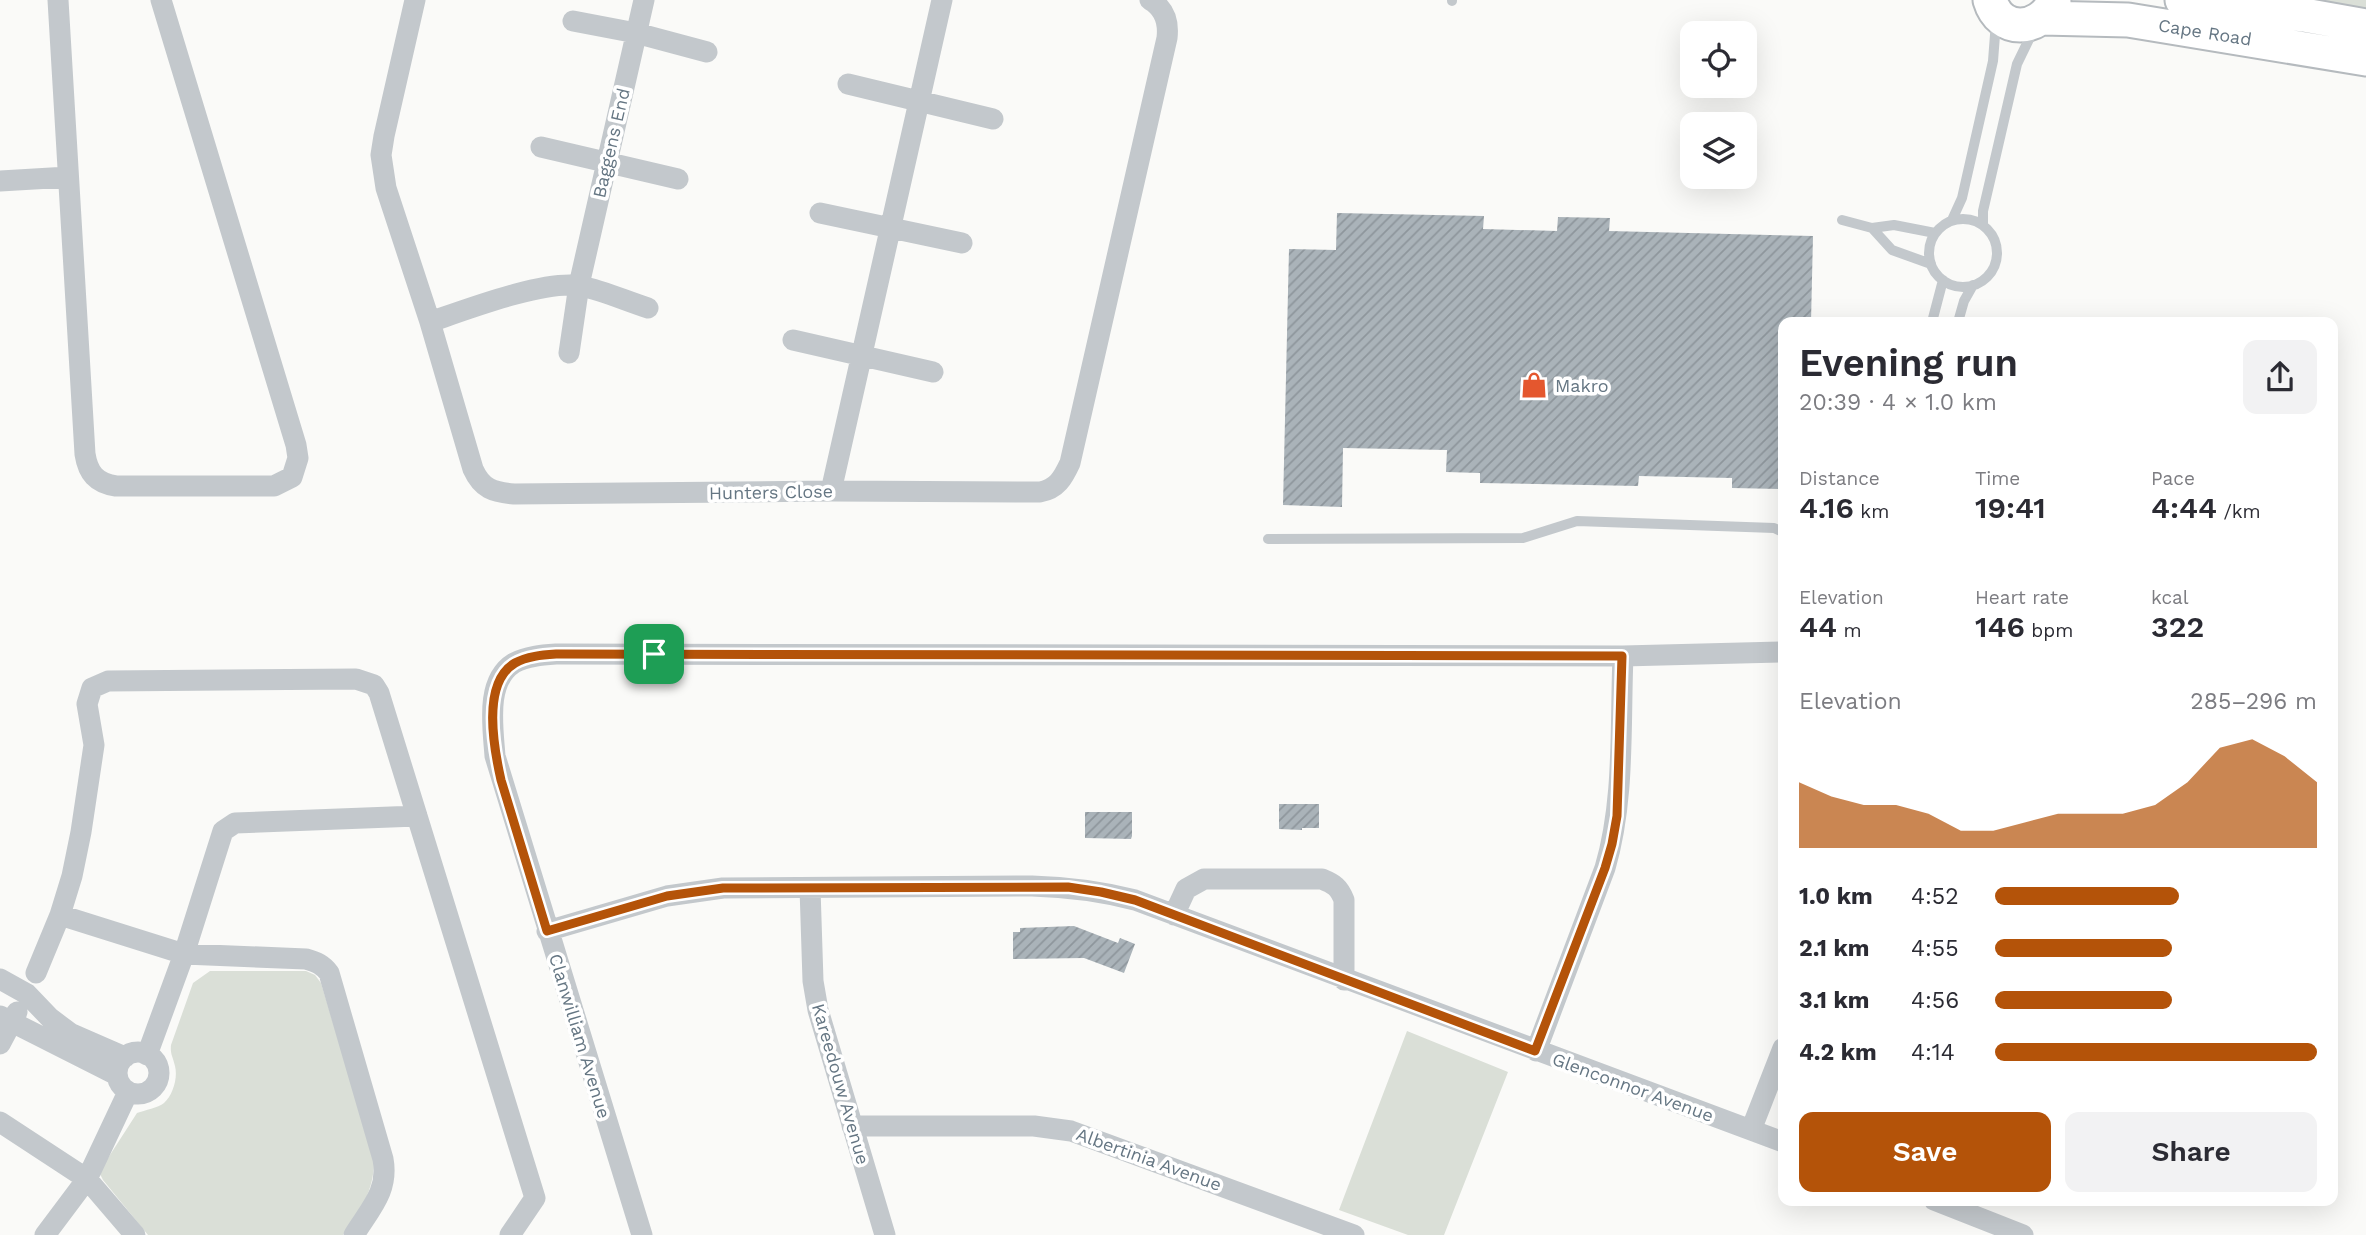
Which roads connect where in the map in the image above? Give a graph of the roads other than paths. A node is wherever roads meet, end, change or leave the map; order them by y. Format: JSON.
{"nodes":[{"id":1,"x":58,"y":0,"type":"edge"},
{"id":2,"x":161,"y":0,"type":"edge"},
{"id":3,"x":415,"y":0,"type":"edge"},
{"id":4,"x":644,"y":0,"type":"edge"},
{"id":5,"x":942,"y":0,"type":"edge"},
{"id":6,"x":1150,"y":0,"type":"edge"},
{"id":7,"x":2182,"y":0,"type":"edge"},
{"id":8,"x":1987,"y":6,"type":"edge"},
{"id":9,"x":2268,"y":6,"type":"edge"},
{"id":10,"x":2045,"y":13,"type":"edge"},
{"id":11,"x":573,"y":21,"type":"dead end"},
{"id":12,"x":2366,"y":26,"type":"edge"},
{"id":13,"x":636,"y":33,"type":"junction"},
{"id":14,"x":707,"y":52,"type":"dead end"},
{"id":15,"x":2366,"y":59,"type":"edge"},
{"id":16,"x":848,"y":83,"type":"dead end"},
{"id":17,"x":919,"y":101,"type":"junction"},
{"id":18,"x":993,"y":119,"type":"dead end"},
{"id":19,"x":541,"y":147,"type":"dead end"},
{"id":20,"x":606,"y":162,"type":"junction"},
{"id":21,"x":68,"y":177,"type":"junction"},
{"id":22,"x":678,"y":180,"type":"dead end"},
{"id":23,"x":0,"y":181,"type":"edge"},
{"id":24,"x":820,"y":213,"type":"dead end"},
{"id":25,"x":1842,"y":220,"type":"dead end"},
{"id":26,"x":1952,"y":220,"type":"junction"},
{"id":27,"x":1983,"y":225,"type":"junction"},
{"id":28,"x":890,"y":227,"type":"junction"},
{"id":29,"x":1872,"y":228,"type":"junction"},
{"id":30,"x":1935,"y":233,"type":"junction"},
{"id":31,"x":962,"y":243,"type":"dead end"},
{"id":32,"x":1931,"y":264,"type":"junction"},
{"id":33,"x":1943,"y":280,"type":"junction"},
{"id":34,"x":579,"y":285,"type":"junction"},
{"id":35,"x":1973,"y":285,"type":"junction"},
{"id":36,"x":648,"y":307,"type":"dead end"},
{"id":37,"x":1933,"y":317,"type":"edge"},
{"id":38,"x":1959,"y":317,"type":"edge"},
{"id":39,"x":430,"y":322,"type":"junction"},
{"id":40,"x":793,"y":340,"type":"dead end"},
{"id":41,"x":569,"y":353,"type":"dead end"},
{"id":42,"x":861,"y":356,"type":"junction"},
{"id":43,"x":933,"y":372,"type":"dead end"},
{"id":44,"x":831,"y":491,"type":"junction"},
{"id":45,"x":1778,"y":530,"type":"edge"},
{"id":46,"x":1268,"y":539,"type":"dead end"},
{"id":47,"x":1778,"y":652,"type":"edge"},
{"id":48,"x":1622,"y":656,"type":"junction"},
{"id":49,"x":416,"y":816,"type":"junction"},
{"id":50,"x":810,"y":888,"type":"junction"},
{"id":51,"x":60,"y":915,"type":"junction"},
{"id":52,"x":1174,"y":915,"type":"junction"},
{"id":53,"x":547,"y":931,"type":"junction"},
{"id":54,"x":184,"y":954,"type":"junction"},
{"id":55,"x":36,"y":973,"type":"dead end"},
{"id":56,"x":0,"y":979,"type":"edge"},
{"id":57,"x":1344,"y":980,"type":"junction"},
{"id":58,"x":27,"y":994,"type":"junction"},
{"id":59,"x":6,"y":1019,"type":"edge"},
{"id":60,"x":0,"y":1044,"type":"edge"},
{"id":61,"x":1535,"y":1051,"type":"junction"},
{"id":62,"x":148,"y":1055,"type":"junction"},
{"id":63,"x":1778,"y":1061,"type":"edge"},
{"id":64,"x":123,"y":1075,"type":"junction"},
{"id":65,"x":0,"y":1122,"type":"edge"},
{"id":66,"x":852,"y":1126,"type":"junction"},
{"id":67,"x":1751,"y":1130,"type":"junction"},
{"id":68,"x":1778,"y":1140,"type":"edge"},
{"id":69,"x":87,"y":1178,"type":"junction"},
{"id":70,"x":1949,"y":1206,"type":"edge"},
{"id":71,"x":46,"y":1235,"type":"edge"},
{"id":72,"x":135,"y":1235,"type":"edge"},
{"id":73,"x":354,"y":1235,"type":"edge"},
{"id":74,"x":510,"y":1235,"type":"edge"},
{"id":75,"x":642,"y":1235,"type":"edge"},
{"id":76,"x":885,"y":1235,"type":"edge"},
{"id":77,"x":1354,"y":1235,"type":"edge"},
{"id":78,"x":2024,"y":1235,"type":"edge"}],
"edges":[{"from":1,"to":21,"type":"street"},
{"from":2,"to":21,"type":"street"},
{"from":3,"to":39,"type":"street","name":"Hunters Close"},
{"from":4,"to":13,"type":"street","name":"Baggens End"},
{"from":5,"to":17,"type":"street"},
{"from":6,"to":44,"type":"street","name":"Hunters Close"},
{"from":7,"to":9,"type":"main road","name":"Cape Road"},
{"from":8,"to":10,"type":"main road","name":"Cape Road"},
{"from":8,"to":26,"type":"lane"},
{"from":9,"to":12,"type":"main road","name":"Cape Road"},
{"from":10,"to":15,"type":"main road","name":"Cape Road"},
{"from":10,"to":27,"type":"lane"},
{"from":11,"to":13,"type":"street"},
{"from":13,"to":14,"type":"street"},
{"from":13,"to":20,"type":"street","name":"Baggens End"},
{"from":16,"to":17,"type":"street"},
{"from":17,"to":18,"type":"street"},
{"from":17,"to":28,"type":"street"},
{"from":19,"to":20,"type":"street"},
{"from":20,"to":22,"type":"street"},
{"from":20,"to":34,"type":"street","name":"Baggens End"},
{"from":21,"to":23,"type":"street"},
{"from":24,"to":28,"type":"street"},
{"from":25,"to":29,"type":"lane"},
{"from":26,"to":27,"type":"lane"},
{"from":26,"to":30,"type":"lane"},
{"from":27,"to":35,"type":"lane"},
{"from":28,"to":31,"type":"street"},
{"from":28,"to":42,"type":"street"},
{"from":29,"to":30,"type":"lane"},
{"from":29,"to":32,"type":"lane"},
{"from":30,"to":32,"type":"lane"},
{"from":32,"to":33,"type":"lane"},
{"from":33,"to":35,"type":"lane"},
{"from":33,"to":37,"type":"lane"},
{"from":34,"to":36,"type":"street"},
{"from":34,"to":39,"type":"street"},
{"from":34,"to":41,"type":"street","name":"Baggens End"},
{"from":35,"to":38,"type":"lane"},
{"from":39,"to":44,"type":"street","name":"Hunters Close"},
{"from":40,"to":42,"type":"street"},
{"from":42,"to":43,"type":"street"},
{"from":42,"to":44,"type":"street"},
{"from":45,"to":46,"type":"lane"},
{"from":47,"to":48,"type":"street"},
{"from":48,"to":53,"type":"street","name":"Clanwilliam Avenue"},
{"from":48,"to":61,"type":"street"},
{"from":49,"to":51,"type":"street"},
{"from":49,"to":54,"type":"street"},
{"from":49,"to":74,"type":"street"},
{"from":50,"to":52,"type":"street","name":"Glenconnor Avenue"},
{"from":50,"to":53,"type":"street","name":"Glenconnor Avenue"},
{"from":50,"to":66,"type":"street","name":"Kareedouw Avenue"},
{"from":51,"to":54,"type":"street"},
{"from":51,"to":55,"type":"street"},
{"from":52,"to":57,"type":"street","name":"Glenconnor Avenue"},
{"from":52,"to":57,"type":"street"},
{"from":53,"to":75,"type":"street","name":"Clanwilliam Avenue"},
{"from":54,"to":62,"type":"street"},
{"from":54,"to":73,"type":"street"},
{"from":56,"to":58,"type":"street"},
{"from":57,"to":61,"type":"street","name":"Glenconnor Avenue"},
{"from":58,"to":59,"type":"street"},
{"from":58,"to":64,"type":"street"},
{"from":59,"to":60,"type":"street"},
{"from":59,"to":64,"type":"street"},
{"from":61,"to":67,"type":"street","name":"Glenconnor Avenue"},
{"from":62,"to":64,"type":"street"},
{"from":62,"to":64,"type":"street"},
{"from":63,"to":67,"type":"street"},
{"from":64,"to":69,"type":"street"},
{"from":65,"to":69,"type":"street"},
{"from":66,"to":76,"type":"street","name":"Kareedouw Avenue"},
{"from":66,"to":77,"type":"street","name":"Albertinia Avenue"},
{"from":67,"to":68,"type":"street","name":"Glenconnor Avenue"},
{"from":69,"to":71,"type":"street"},
{"from":69,"to":72,"type":"street"},
{"from":70,"to":78,"type":"street"}]}
